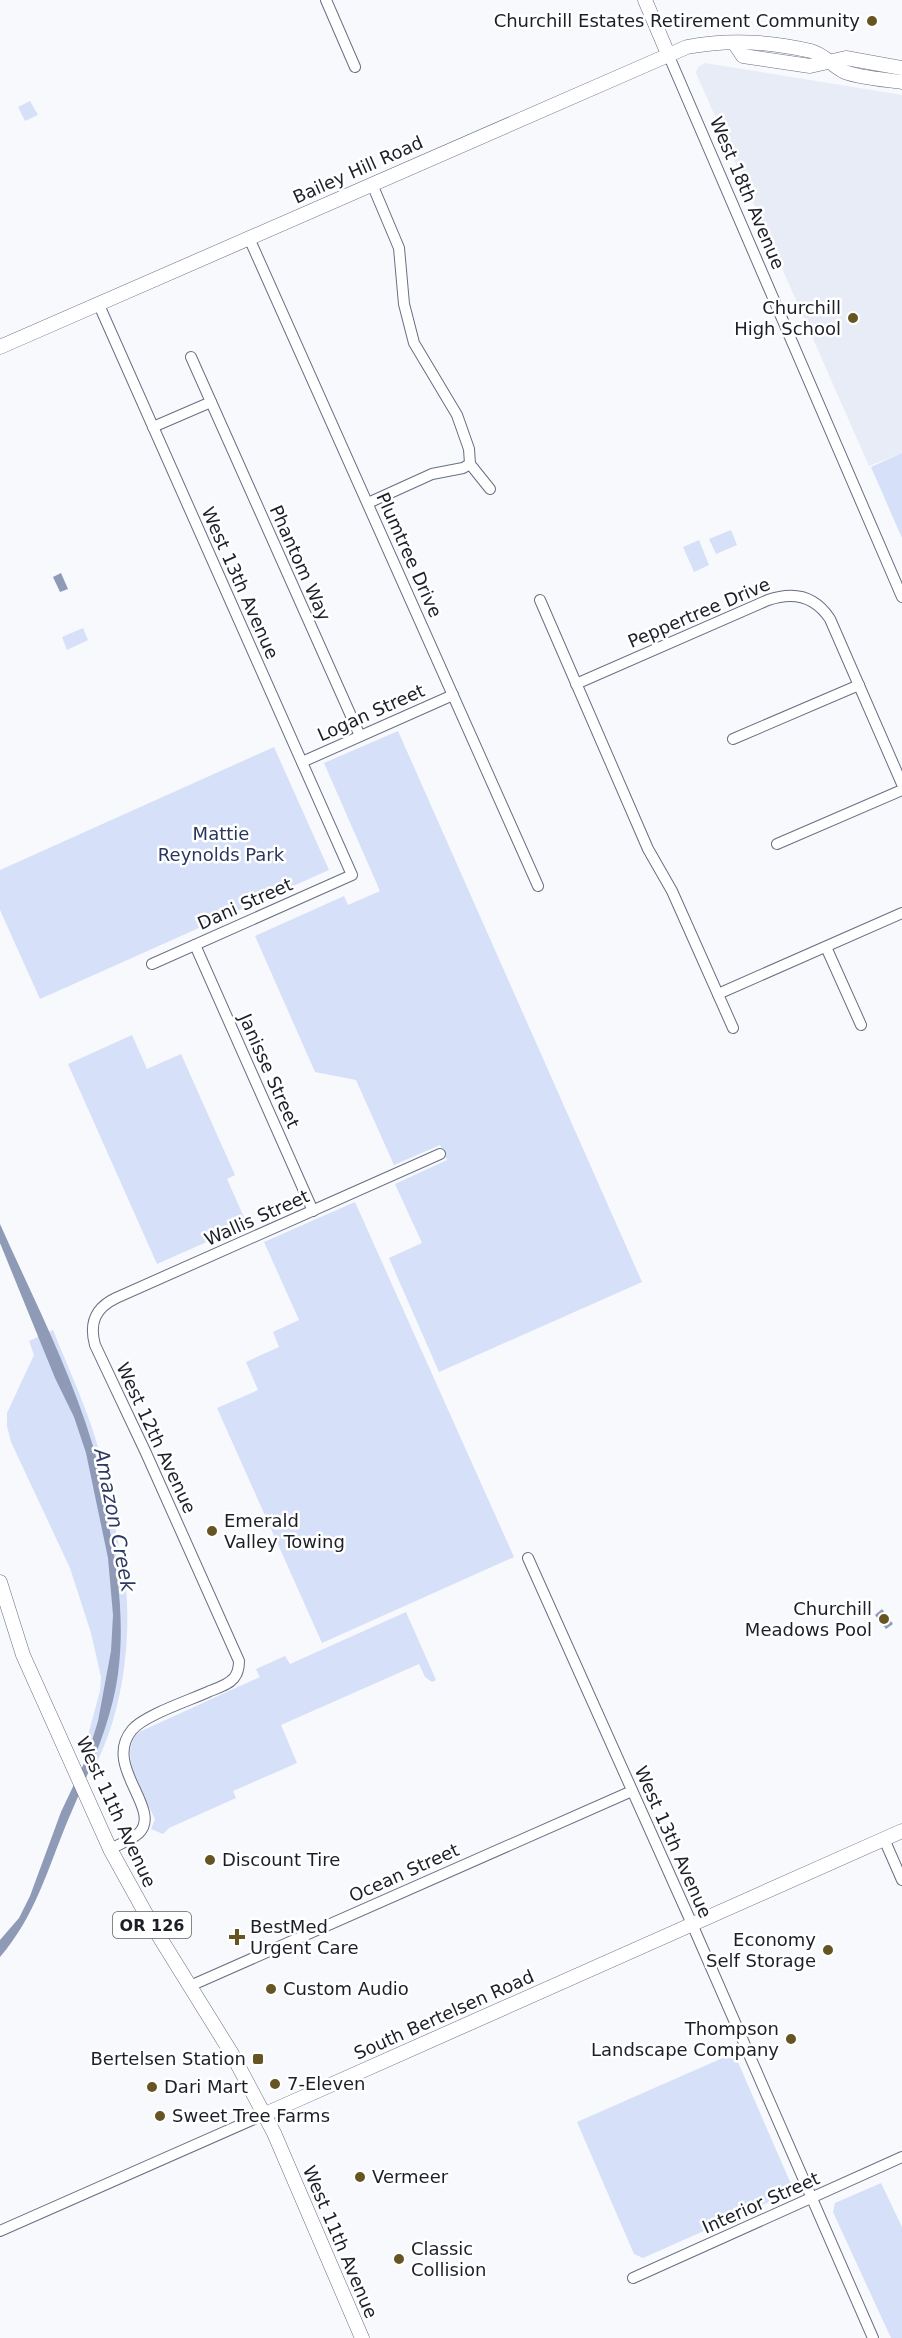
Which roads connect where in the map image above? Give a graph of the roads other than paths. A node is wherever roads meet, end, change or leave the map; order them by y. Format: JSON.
{"nodes":[{"id":1,"x":326,"y":0,"type":"edge"},
{"id":2,"x":645,"y":0,"type":"edge"},
{"id":3,"x":668,"y":54,"type":"junction"},
{"id":4,"x":830,"y":61,"type":"junction"},
{"id":5,"x":355,"y":67,"type":"dead end"},
{"id":6,"x":902,"y":68,"type":"edge"},
{"id":7,"x":902,"y":82,"type":"edge"},
{"id":8,"x":372,"y":184,"type":"junction"},
{"id":9,"x":249,"y":238,"type":"junction"},
{"id":10,"x":99,"y":305,"type":"junction"},
{"id":11,"x":0,"y":347,"type":"edge"},
{"id":12,"x":191,"y":357,"type":"dead end"},
{"id":13,"x":211,"y":402,"type":"junction"},
{"id":14,"x":153,"y":427,"type":"junction"},
{"id":15,"x":470,"y":464,"type":"junction"},
{"id":16,"x":490,"y":489,"type":"dead end"},
{"id":17,"x":368,"y":503,"type":"junction"},
{"id":18,"x":902,"y":597,"type":"edge"},
{"id":19,"x":540,"y":600,"type":"dead end"},
{"id":20,"x":576,"y":684,"type":"junction"},
{"id":21,"x":859,"y":685,"type":"junction"},
{"id":22,"x":453,"y":695,"type":"junction"},
{"id":23,"x":360,"y":736,"type":"junction"},
{"id":24,"x":733,"y":740,"type":"dead end"},
{"id":25,"x":302,"y":762,"type":"junction"},
{"id":26,"x":902,"y":784,"type":"edge"},
{"id":27,"x":902,"y":790,"type":"edge"},
{"id":28,"x":777,"y":844,"type":"dead end"},
{"id":29,"x":352,"y":875,"type":"joint"},
{"id":30,"x":538,"y":886,"type":"dead end"},
{"id":31,"x":902,"y":913,"type":"edge"},
{"id":32,"x":195,"y":945,"type":"junction"},
{"id":33,"x":826,"y":947,"type":"junction"},
{"id":34,"x":152,"y":964,"type":"dead end"},
{"id":35,"x":718,"y":994,"type":"junction"},
{"id":36,"x":861,"y":1025,"type":"dead end"},
{"id":37,"x":733,"y":1028,"type":"dead end"},
{"id":38,"x":440,"y":1154,"type":"dead end"},
{"id":39,"x":313,"y":1211,"type":"junction"},
{"id":40,"x":93,"y":1318,"type":"joint"},
{"id":41,"x":528,"y":1558,"type":"dead end"},
{"id":42,"x":0,"y":1582,"type":"edge"},
{"id":43,"x":632,"y":1791,"type":"junction"},
{"id":44,"x":902,"y":1831,"type":"edge"},
{"id":45,"x":884,"y":1839,"type":"junction"},
{"id":46,"x":110,"y":1849,"type":"junction"},
{"id":47,"x":902,"y":1880,"type":"edge"},
{"id":48,"x":692,"y":1924,"type":"junction"},
{"id":49,"x":190,"y":1986,"type":"junction"},
{"id":50,"x":263,"y":2115,"type":"junction"},
{"id":51,"x":902,"y":2157,"type":"edge"},
{"id":52,"x":811,"y":2199,"type":"junction"},
{"id":53,"x":0,"y":2231,"type":"edge"},
{"id":54,"x":633,"y":2278,"type":"dead end"},
{"id":55,"x":362,"y":2338,"type":"edge"},
{"id":56,"x":873,"y":2338,"type":"edge"}],
"edges":[{"from":1,"to":5,"type":"street"},
{"from":2,"to":3,"type":"main road","name":"West 18th Avenue"},
{"from":3,"to":4,"type":"main road","name":"Bailey Hill Road"},
{"from":3,"to":8,"type":"main road","name":"Bailey Hill Road"},
{"from":3,"to":18,"type":"street","name":"West 18th Avenue"},
{"from":4,"to":6,"type":"main road","name":"Bailey Hill Road"},
{"from":4,"to":7,"type":"main road"},
{"from":8,"to":9,"type":"main road","name":"Bailey Hill Road"},
{"from":8,"to":15,"type":"street"},
{"from":9,"to":10,"type":"main road","name":"Bailey Hill Road"},
{"from":9,"to":17,"type":"street","name":"Plumtree Drive"},
{"from":10,"to":11,"type":"main road","name":"Bailey Hill Road"},
{"from":10,"to":14,"type":"street","name":"West 13th Avenue"},
{"from":12,"to":13,"type":"street","name":"Phantom Way"},
{"from":13,"to":14,"type":"street"},
{"from":13,"to":23,"type":"street","name":"Phantom Way"},
{"from":14,"to":25,"type":"street","name":"West 13th Avenue"},
{"from":15,"to":16,"type":"street"},
{"from":15,"to":17,"type":"street"},
{"from":17,"to":22,"type":"street","name":"Plumtree Drive"},
{"from":19,"to":20,"type":"street"},
{"from":20,"to":21,"type":"street","name":"Peppertree Drive"},
{"from":20,"to":35,"type":"street"},
{"from":21,"to":24,"type":"street"},
{"from":21,"to":26,"type":"street","name":"Peppertree Drive"},
{"from":22,"to":23,"type":"street","name":"Logan Street"},
{"from":22,"to":30,"type":"street","name":"Plumtree Drive"},
{"from":23,"to":25,"type":"street","name":"Logan Street"},
{"from":25,"to":29,"type":"street","name":"West 13th Avenue"},
{"from":27,"to":28,"type":"street"},
{"from":29,"to":32,"type":"street","name":"Dani Street"},
{"from":31,"to":33,"type":"street"},
{"from":32,"to":34,"type":"street","name":"Dani Street"},
{"from":32,"to":39,"type":"street","name":"Janisse Street"},
{"from":33,"to":35,"type":"street"},
{"from":33,"to":36,"type":"street"},
{"from":35,"to":37,"type":"street"},
{"from":38,"to":39,"type":"street","name":"Wallis Street"},
{"from":39,"to":40,"type":"street","name":"Wallis Street"},
{"from":40,"to":46,"type":"street","name":"West 12th Avenue"},
{"from":41,"to":43,"type":"street","name":"West 13th Avenue"},
{"from":42,"to":46,"type":"main road","name":"West 11th Avenue","number":"OR 126"},
{"from":43,"to":48,"type":"street","name":"West 13th Avenue"},
{"from":43,"to":49,"type":"street","name":"Ocean Street"},
{"from":44,"to":45,"type":"main road","name":"South Bertelsen Road"},
{"from":45,"to":47,"type":"street"},
{"from":45,"to":48,"type":"main road","name":"South Bertelsen Road"},
{"from":46,"to":49,"type":"main road","name":"West 11th Avenue","number":"OR 126"},
{"from":48,"to":50,"type":"main road","name":"South Bertelsen Road"},
{"from":48,"to":52,"type":"street","name":"West 13th Avenue"},
{"from":49,"to":50,"type":"main road","name":"West 11th Avenue","number":"OR 126"},
{"from":50,"to":53,"type":"street","name":"South Bertelsen Road"},
{"from":50,"to":55,"type":"main road","name":"West 11th Avenue","number":"OR 126"},
{"from":51,"to":52,"type":"street","name":"Interior Street"},
{"from":52,"to":54,"type":"street","name":"Interior Street"},
{"from":52,"to":56,"type":"street","name":"West 13th Avenue"}]}
